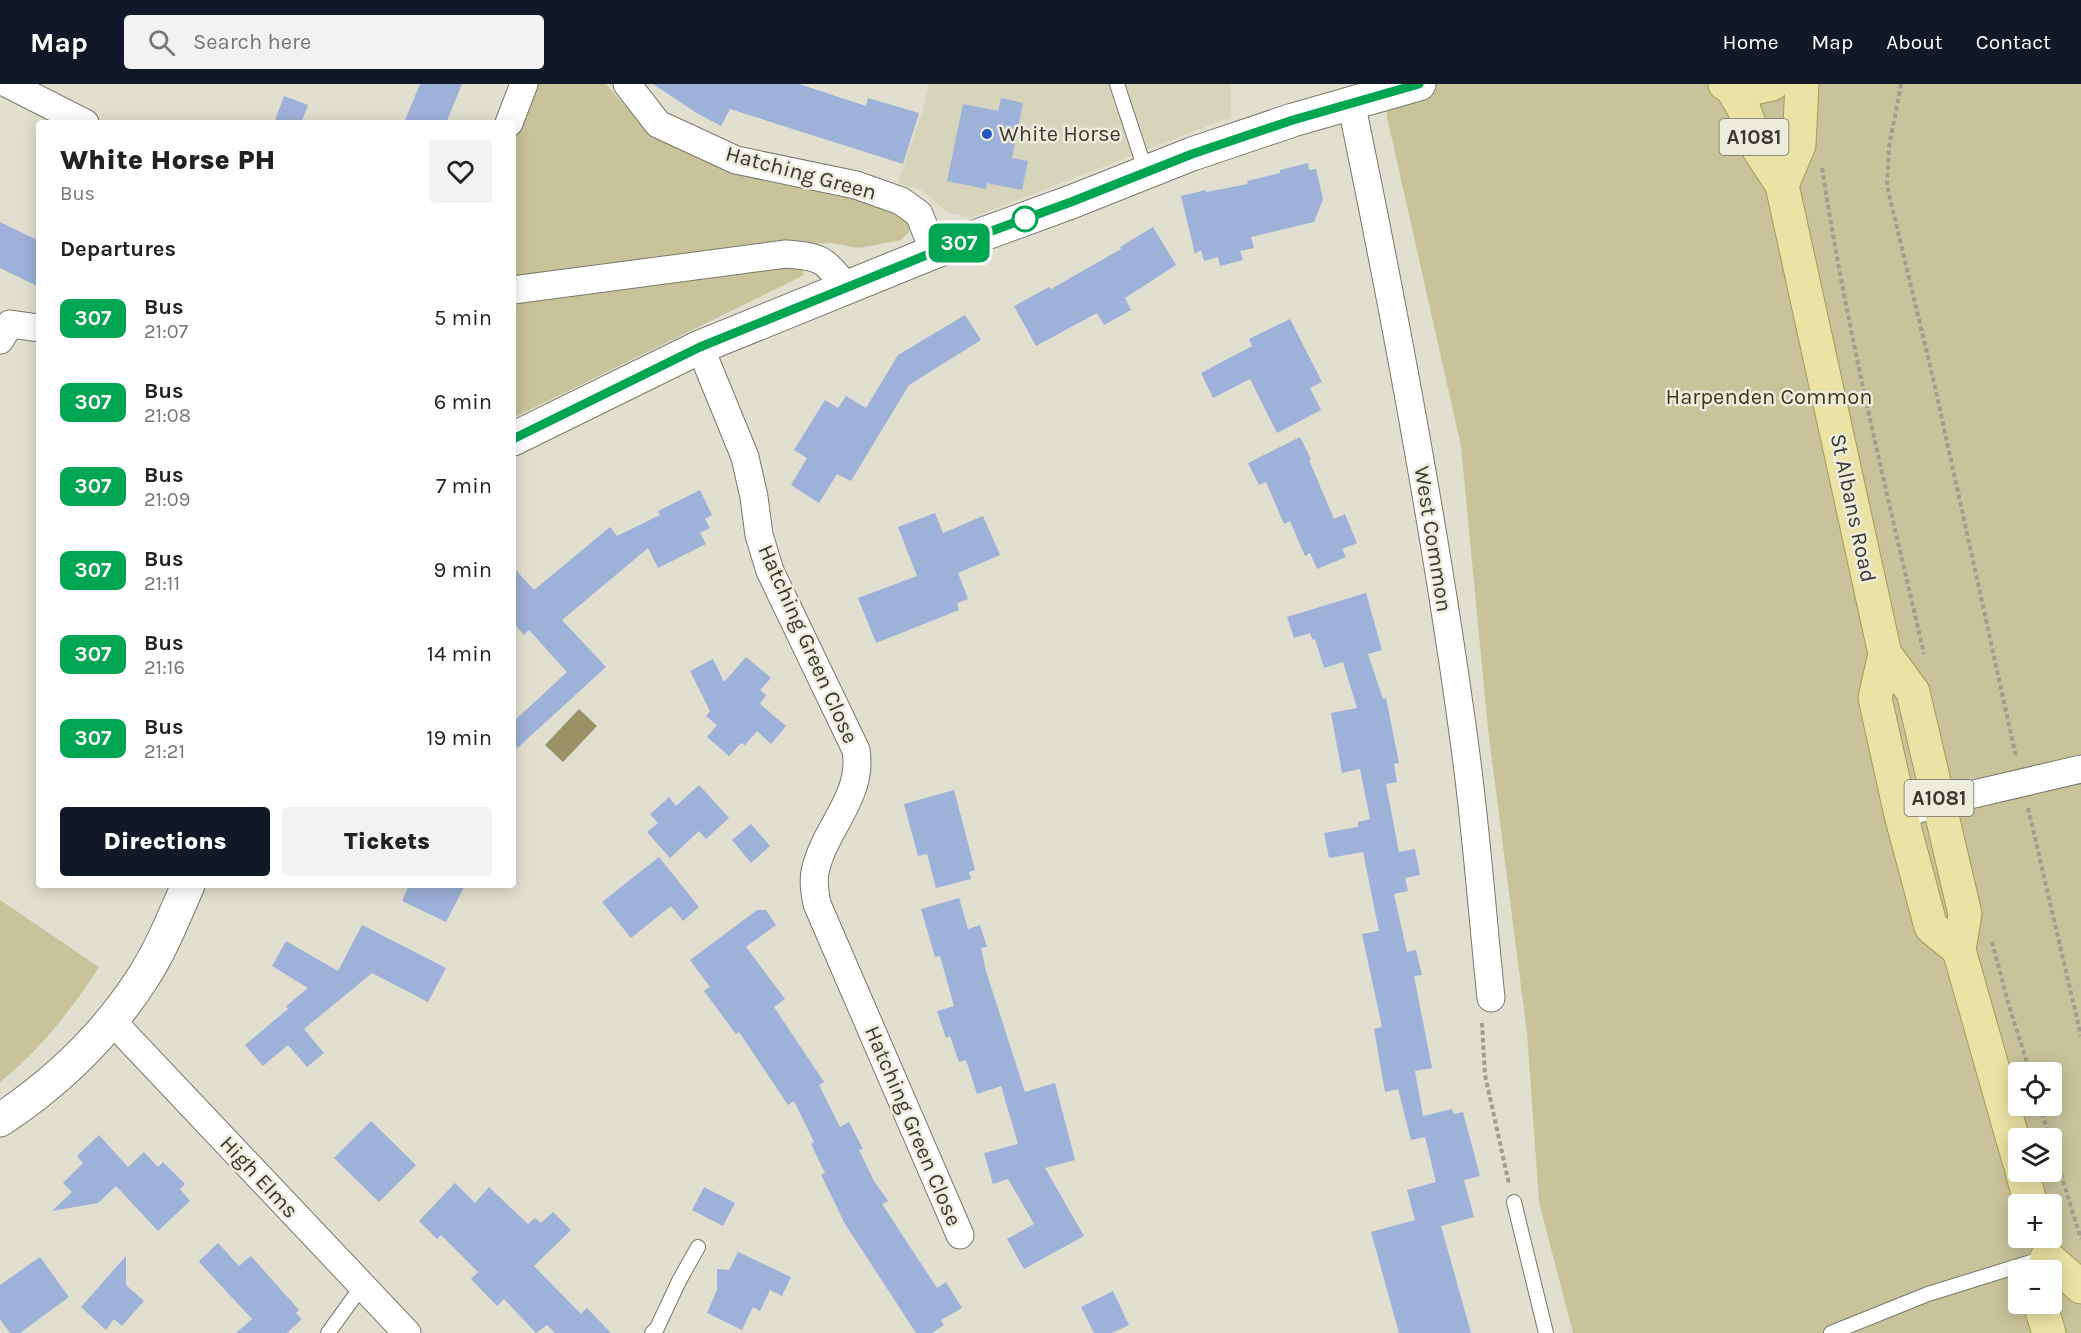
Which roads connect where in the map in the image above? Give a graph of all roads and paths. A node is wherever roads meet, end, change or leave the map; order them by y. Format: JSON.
{"nodes":[{"id":1,"x":8,"y":84,"type":"edge"},
{"id":2,"x":524,"y":84,"type":"edge"},
{"id":3,"x":627,"y":84,"type":"edge"},
{"id":4,"x":1117,"y":84,"type":"edge"},
{"id":5,"x":1419,"y":84,"type":"edge"},
{"id":6,"x":1772,"y":84,"type":"edge"},
{"id":7,"x":1802,"y":84,"type":"edge"},
{"id":8,"x":1901,"y":84,"type":"edge"},
{"id":9,"x":1728,"y":85,"type":"edge"},
{"id":10,"x":1352,"y":93,"type":"edge"},
{"id":11,"x":79,"y":120,"type":"edge"},
{"id":12,"x":510,"y":120,"type":"edge"},
{"id":13,"x":1821,"y":159,"type":"dead end"},
{"id":14,"x":1146,"y":172,"type":"junction"},
{"id":15,"x":1782,"y":185,"type":"junction"},
{"id":16,"x":934,"y":252,"type":"junction"},
{"id":17,"x":847,"y":287,"type":"junction"},
{"id":18,"x":516,"y":290,"type":"edge"},
{"id":19,"x":36,"y":328,"type":"edge"},
{"id":20,"x":0,"y":340,"type":"edge"},
{"id":21,"x":700,"y":347,"type":"junction"},
{"id":22,"x":516,"y":438,"type":"edge"},
{"id":23,"x":1885,"y":654,"type":"junction"},
{"id":24,"x":1926,"y":662,"type":"dead end"},
{"id":25,"x":2081,"y":769,"type":"edge"},
{"id":26,"x":2022,"y":782,"type":"junction"},
{"id":27,"x":1940,"y":802,"type":"junction"},
{"id":28,"x":1901,"y":815,"type":"junction"},
{"id":29,"x":187,"y":888,"type":"edge"},
{"id":30,"x":1992,"y":940,"type":"dead end"},
{"id":31,"x":1959,"y":950,"type":"junction"},
{"id":32,"x":1491,"y":998,"type":"joint"},
{"id":33,"x":112,"y":1020,"type":"junction"},
{"id":34,"x":2081,"y":1036,"type":"edge"},
{"id":35,"x":2027,"y":1062,"type":"edge"},
{"id":36,"x":0,"y":1120,"type":"edge"},
{"id":37,"x":2010,"y":1128,"type":"edge"},
{"id":38,"x":2062,"y":1177,"type":"edge"},
{"id":39,"x":1514,"y":1202,"type":"joint"},
{"id":40,"x":960,"y":1235,"type":"dead end"},
{"id":41,"x":2081,"y":1239,"type":"edge"},
{"id":42,"x":698,"y":1247,"type":"dead end"},
{"id":43,"x":2044,"y":1255,"type":"edge"},
{"id":44,"x":362,"y":1286,"type":"junction"},
{"id":45,"x":2081,"y":1287,"type":"edge"},
{"id":46,"x":2043,"y":1314,"type":"edge"},
{"id":47,"x":328,"y":1333,"type":"edge"},
{"id":48,"x":407,"y":1333,"type":"edge"},
{"id":49,"x":652,"y":1333,"type":"edge"},
{"id":50,"x":1546,"y":1333,"type":"edge"},
{"id":51,"x":1831,"y":1333,"type":"edge"},
{"id":52,"x":2049,"y":1333,"type":"edge"}],
"edges":[{"from":1,"to":11,"type":"street"},
{"from":2,"to":12,"type":"street"},
{"from":3,"to":16,"type":"street","name":"Hatching Green"},
{"from":4,"to":14,"type":"lane"},
{"from":5,"to":10,"type":"main road"},
{"from":6,"to":9,"type":"main road","name":"St Albans Road"},
{"from":7,"to":15,"type":"main road","number":"A1081"},
{"from":8,"to":26,"type":"path"},
{"from":9,"to":15,"type":"main road","name":"St Albans Road","number":"A1081"},
{"from":10,"to":14,"type":"main road"},
{"from":10,"to":32,"type":"street","name":"West Common"},
{"from":13,"to":24,"type":"path"},
{"from":14,"to":16,"type":"main road"},
{"from":15,"to":23,"type":"main road","name":"St Albans Road","number":"A1081"},
{"from":16,"to":17,"type":"main road"},
{"from":17,"to":18,"type":"street"},
{"from":17,"to":21,"type":"main road"},
{"from":19,"to":20,"type":"street"},
{"from":21,"to":22,"type":"main road"},
{"from":21,"to":40,"type":"street","name":"Hatching Green Close"},
{"from":23,"to":27,"type":"main road","name":"St Albans Road","number":"A1081"},
{"from":23,"to":28,"type":"main road","name":"St Albans Road","number":"A1081"},
{"from":25,"to":26,"type":"street"},
{"from":26,"to":27,"type":"street"},
{"from":26,"to":34,"type":"path"},
{"from":27,"to":28,"type":"street"},
{"from":27,"to":31,"type":"main road","name":"St Albans Road","number":"A1081"},
{"from":28,"to":31,"type":"main road","name":"St Albans Road","number":"A1081"},
{"from":29,"to":33,"type":"main road"},
{"from":30,"to":35,"type":"path"},
{"from":31,"to":37,"type":"main road","name":"St Albans Road","number":"A1081"},
{"from":32,"to":39,"type":"path"},
{"from":33,"to":36,"type":"main road"},
{"from":33,"to":44,"type":"street","name":"High Elms"},
{"from":38,"to":41,"type":"path"},
{"from":39,"to":50,"type":"lane"},
{"from":42,"to":49,"type":"lane"},
{"from":43,"to":45,"type":"main road"},
{"from":43,"to":51,"type":"lane"},
{"from":44,"to":47,"type":"lane"},
{"from":44,"to":48,"type":"street","name":"High Elms"},
{"from":46,"to":52,"type":"main road"}]}
